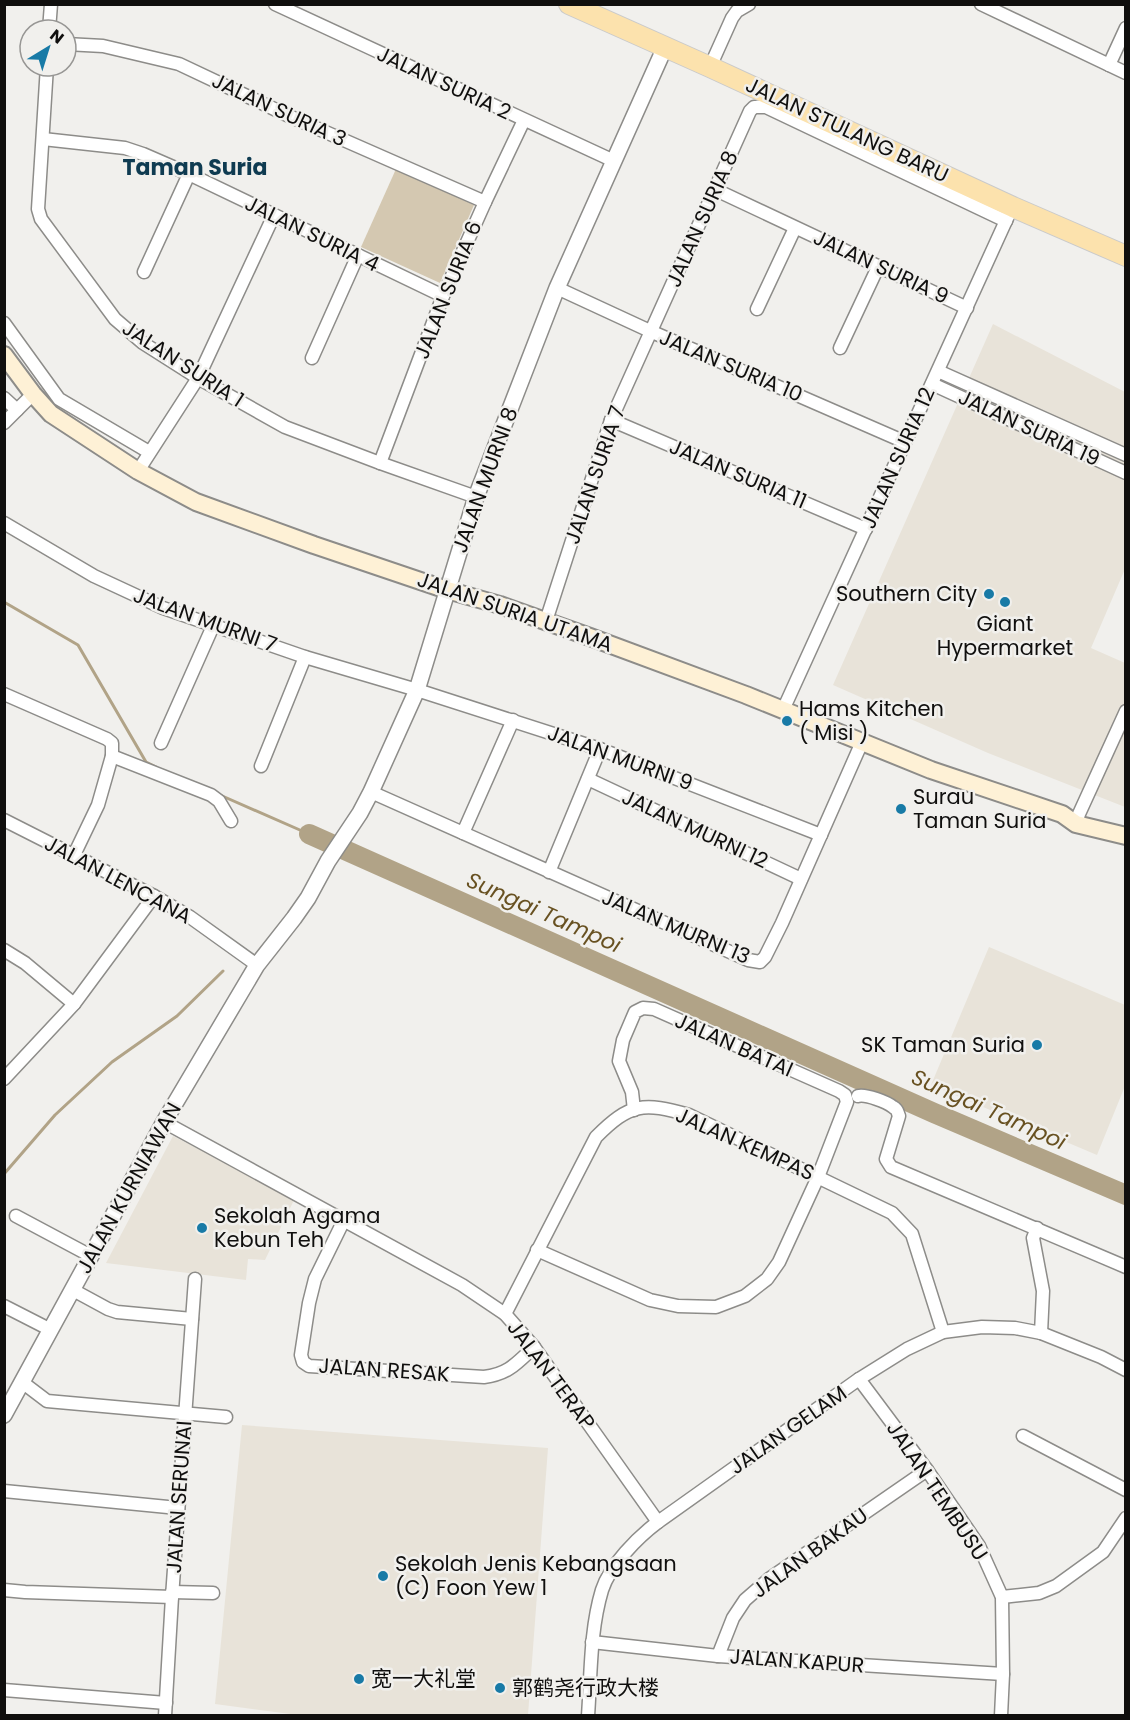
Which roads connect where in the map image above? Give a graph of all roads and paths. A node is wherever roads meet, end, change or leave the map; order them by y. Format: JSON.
{"nodes":[{"id":1,"x":275,"y":4,"type":"edge"},
{"id":2,"x":569,"y":4,"type":"edge"},
{"id":3,"x":749,"y":4,"type":"edge"},
{"id":4,"x":981,"y":4,"type":"edge"},
{"id":5,"x":1125,"y":28,"type":"edge"},
{"id":6,"x":78,"y":45,"type":"edge"},
{"id":7,"x":665,"y":48,"type":"junction"},
{"id":8,"x":1109,"y":65,"type":"junction"},
{"id":9,"x":710,"y":67,"type":"junction"},
{"id":10,"x":1125,"y":73,"type":"edge"},
{"id":11,"x":46,"y":78,"type":"edge"},
{"id":12,"x":525,"y":120,"type":"junction"},
{"id":13,"x":43,"y":138,"type":"junction"},
{"id":14,"x":614,"y":161,"type":"junction"},
{"id":15,"x":189,"y":174,"type":"junction"},
{"id":16,"x":716,"y":190,"type":"junction"},
{"id":17,"x":485,"y":202,"type":"junction"},
{"id":18,"x":274,"y":214,"type":"junction"},
{"id":19,"x":1010,"y":214,"type":"junction"},
{"id":20,"x":795,"y":228,"type":"junction"},
{"id":21,"x":358,"y":255,"type":"junction"},
{"id":22,"x":1125,"y":256,"type":"edge"},
{"id":23,"x":878,"y":267,"type":"junction"},
{"id":24,"x":144,"y":272,"type":"dead end"},
{"id":25,"x":557,"y":288,"type":"junction"},
{"id":26,"x":443,"y":296,"type":"junction"},
{"id":27,"x":967,"y":308,"type":"junction"},
{"id":28,"x":757,"y":309,"type":"dead end"},
{"id":29,"x":4,"y":323,"type":"edge"},
{"id":30,"x":651,"y":331,"type":"junction"},
{"id":31,"x":840,"y":348,"type":"dead end"},
{"id":32,"x":4,"y":355,"type":"edge"},
{"id":33,"x":312,"y":358,"type":"dead end"},
{"id":34,"x":938,"y":371,"type":"junction"},
{"id":35,"x":198,"y":378,"type":"junction"},
{"id":36,"x":932,"y":384,"type":"junction"},
{"id":37,"x":33,"y":394,"type":"junction"},
{"id":38,"x":4,"y":398,"type":"edge"},
{"id":39,"x":16,"y":410,"type":"junction"},
{"id":40,"x":611,"y":420,"type":"junction"},
{"id":41,"x":4,"y":423,"type":"edge"},
{"id":42,"x":905,"y":442,"type":"junction"},
{"id":43,"x":149,"y":452,"type":"junction"},
{"id":44,"x":1125,"y":455,"type":"edge"},
{"id":45,"x":380,"y":463,"type":"junction"},
{"id":46,"x":138,"y":471,"type":"junction"},
{"id":47,"x":1125,"y":473,"type":"edge"},
{"id":48,"x":476,"y":497,"type":"junction"},
{"id":49,"x":4,"y":523,"type":"edge"},
{"id":50,"x":866,"y":529,"type":"junction"},
{"id":51,"x":447,"y":590,"type":"junction"},
{"id":52,"x":546,"y":621,"type":"junction"},
{"id":53,"x":213,"y":626,"type":"junction"},
{"id":54,"x":305,"y":657,"type":"junction"},
{"id":55,"x":417,"y":690,"type":"junction"},
{"id":56,"x":4,"y":694,"type":"edge"},
{"id":57,"x":783,"y":710,"type":"junction"},
{"id":58,"x":1125,"y":711,"type":"edge"},
{"id":59,"x":513,"y":720,"type":"junction"},
{"id":60,"x":862,"y":742,"type":"junction"},
{"id":61,"x":161,"y":743,"type":"dead end"},
{"id":62,"x":112,"y":749,"type":"junction"},
{"id":63,"x":600,"y":749,"type":"junction"},
{"id":64,"x":261,"y":766,"type":"dead end"},
{"id":65,"x":588,"y":779,"type":"junction"},
{"id":66,"x":371,"y":792,"type":"junction"},
{"id":67,"x":1077,"y":819,"type":"junction"},
{"id":68,"x":4,"y":820,"type":"edge"},
{"id":69,"x":231,"y":821,"type":"dead end"},
{"id":70,"x":1125,"y":825,"type":"edge"},
{"id":71,"x":463,"y":833,"type":"junction"},
{"id":72,"x":821,"y":835,"type":"junction"},
{"id":73,"x":1125,"y":836,"type":"edge"},
{"id":74,"x":74,"y":855,"type":"junction"},
{"id":75,"x":549,"y":872,"type":"junction"},
{"id":76,"x":801,"y":879,"type":"junction"},
{"id":77,"x":154,"y":896,"type":"junction"},
{"id":78,"x":4,"y":950,"type":"edge"},
{"id":79,"x":252,"y":961,"type":"junction"},
{"id":80,"x":74,"y":1004,"type":"junction"},
{"id":81,"x":4,"y":1079,"type":"edge"},
{"id":82,"x":858,"y":1096,"type":"dead end"},
{"id":83,"x":634,"y":1110,"type":"junction"},
{"id":84,"x":164,"y":1122,"type":"junction"},
{"id":85,"x":818,"y":1178,"type":"junction"},
{"id":86,"x":16,"y":1216,"type":"dead end"},
{"id":87,"x":344,"y":1220,"type":"junction"},
{"id":88,"x":1037,"y":1228,"type":"junction"},
{"id":89,"x":537,"y":1250,"type":"junction"},
{"id":90,"x":91,"y":1256,"type":"junction"},
{"id":91,"x":1125,"y":1267,"type":"edge"},
{"id":92,"x":195,"y":1279,"type":"dead end"},
{"id":93,"x":73,"y":1290,"type":"junction"},
{"id":94,"x":4,"y":1306,"type":"edge"},
{"id":95,"x":505,"y":1314,"type":"junction"},
{"id":96,"x":192,"y":1319,"type":"junction"},
{"id":97,"x":51,"y":1330,"type":"junction"},
{"id":98,"x":943,"y":1332,"type":"junction"},
{"id":99,"x":1041,"y":1333,"type":"junction"},
{"id":100,"x":534,"y":1347,"type":"junction"},
{"id":101,"x":1125,"y":1370,"type":"edge"},
{"id":102,"x":860,"y":1379,"type":"junction"},
{"id":103,"x":22,"y":1382,"type":"junction"},
{"id":104,"x":184,"y":1413,"type":"junction"},
{"id":105,"x":4,"y":1415,"type":"edge"},
{"id":106,"x":226,"y":1417,"type":"dead end"},
{"id":107,"x":1023,"y":1436,"type":"dead end"},
{"id":108,"x":927,"y":1470,"type":"junction"},
{"id":109,"x":1125,"y":1490,"type":"edge"},
{"id":110,"x":4,"y":1491,"type":"edge"},
{"id":111,"x":178,"y":1508,"type":"junction"},
{"id":112,"x":1125,"y":1518,"type":"edge"},
{"id":113,"x":657,"y":1522,"type":"junction"},
{"id":114,"x":4,"y":1590,"type":"edge"},
{"id":115,"x":213,"y":1593,"type":"dead end"},
{"id":116,"x":172,"y":1594,"type":"junction"},
{"id":117,"x":1002,"y":1597,"type":"junction"},
{"id":118,"x":592,"y":1642,"type":"junction"},
{"id":119,"x":718,"y":1656,"type":"junction"},
{"id":120,"x":1003,"y":1674,"type":"junction"},
{"id":121,"x":4,"y":1690,"type":"edge"},
{"id":122,"x":165,"y":1709,"type":"edge"},
{"id":123,"x":588,"y":1716,"type":"edge"},
{"id":124,"x":1001,"y":1716,"type":"edge"}],
"edges":[{"from":1,"to":12,"type":"street","name":"JALAN SURIA 2"},
{"from":2,"to":7,"type":"main road","name":"JALAN STULANG BARU"},
{"from":3,"to":9,"type":"street"},
{"from":4,"to":8,"type":"street"},
{"from":5,"to":8,"type":"street"},
{"from":6,"to":17,"type":"street","name":"JALAN SURIA 3"},
{"from":7,"to":9,"type":"main road","name":"JALAN STULANG BARU"},
{"from":7,"to":14,"type":"street","name":"JALAN MURNI 8"},
{"from":8,"to":10,"type":"street"},
{"from":9,"to":19,"type":"main road","name":"JALAN STULANG BARU"},
{"from":11,"to":13,"type":"street","name":"JALAN SURIA 1"},
{"from":12,"to":14,"type":"street","name":"JALAN SURIA 2"},
{"from":12,"to":17,"type":"street","name":"JALAN SURIA 6"},
{"from":13,"to":15,"type":"street","name":"JALAN SURIA 4"},
{"from":13,"to":35,"type":"street","name":"JALAN SURIA 1"},
{"from":14,"to":25,"type":"street","name":"JALAN MURNI 8"},
{"from":15,"to":18,"type":"street","name":"JALAN SURIA 4"},
{"from":15,"to":24,"type":"street"},
{"from":16,"to":19,"type":"street","name":"JALAN SURIA 8"},
{"from":16,"to":20,"type":"street","name":"JALAN SURIA 9"},
{"from":16,"to":30,"type":"street","name":"JALAN SURIA 8"},
{"from":17,"to":26,"type":"street","name":"JALAN SURIA 6"},
{"from":18,"to":21,"type":"street","name":"JALAN SURIA 4"},
{"from":18,"to":35,"type":"street"},
{"from":19,"to":22,"type":"main road","name":"JALAN STULANG BARU"},
{"from":19,"to":27,"type":"street","name":"JALAN SURIA 12"},
{"from":20,"to":23,"type":"street","name":"JALAN SURIA 9"},
{"from":20,"to":28,"type":"street"},
{"from":21,"to":26,"type":"street","name":"JALAN SURIA 4"},
{"from":21,"to":33,"type":"street"},
{"from":23,"to":27,"type":"street","name":"JALAN SURIA 9"},
{"from":23,"to":31,"type":"street"},
{"from":25,"to":30,"type":"street","name":"JALAN SURIA 10"},
{"from":25,"to":48,"type":"street","name":"JALAN MURNI 8"},
{"from":26,"to":45,"type":"street","name":"JALAN SURIA 6"},
{"from":27,"to":34,"type":"street","name":"JALAN SURIA 12"},
{"from":29,"to":43,"type":"street"},
{"from":30,"to":40,"type":"street","name":"JALAN SURIA 7"},
{"from":30,"to":42,"type":"street","name":"JALAN SURIA 10"},
{"from":32,"to":37,"type":"main road","name":"JALAN SURIA UTAMA"},
{"from":34,"to":36,"type":"street","name":"JALAN SURIA 12"},
{"from":34,"to":44,"type":"street"},
{"from":35,"to":43,"type":"street"},
{"from":35,"to":45,"type":"street","name":"JALAN SURIA 1"},
{"from":36,"to":42,"type":"street","name":"JALAN SURIA 12"},
{"from":36,"to":47,"type":"street","name":"JALAN SURIA 19"},
{"from":37,"to":39,"type":"street"},
{"from":37,"to":46,"type":"main road","name":"JALAN SURIA UTAMA"},
{"from":38,"to":39,"type":"street"},
{"from":39,"to":41,"type":"street"},
{"from":40,"to":50,"type":"street","name":"JALAN SURIA 11"},
{"from":40,"to":52,"type":"street","name":"JALAN SURIA 7"},
{"from":42,"to":50,"type":"street","name":"JALAN SURIA 12"},
{"from":43,"to":46,"type":"street"},
{"from":45,"to":48,"type":"street","name":"JALAN SURIA 1"},
{"from":46,"to":51,"type":"main road","name":"JALAN SURIA UTAMA"},
{"from":48,"to":51,"type":"street","name":"JALAN MURNI 8"},
{"from":49,"to":53,"type":"street","name":"JALAN MURNI 7"},
{"from":50,"to":57,"type":"street","name":"JALAN SURIA 12"},
{"from":51,"to":52,"type":"main road","name":"JALAN SURIA UTAMA"},
{"from":51,"to":55,"type":"street","name":"JALAN MURNI 8"},
{"from":52,"to":57,"type":"main road","name":"JALAN SURIA UTAMA"},
{"from":53,"to":54,"type":"street","name":"JALAN MURNI 7"},
{"from":53,"to":61,"type":"street"},
{"from":54,"to":55,"type":"street","name":"JALAN MURNI 7"},
{"from":54,"to":64,"type":"street"},
{"from":55,"to":59,"type":"street","name":"JALAN MURNI 9"},
{"from":55,"to":66,"type":"street","name":"JALAN MURNI 8"},
{"from":56,"to":62,"type":"street"},
{"from":57,"to":60,"type":"main road","name":"JALAN SURIA UTAMA"},
{"from":58,"to":67,"type":"street"},
{"from":59,"to":63,"type":"street","name":"JALAN MURNI 9"},
{"from":59,"to":71,"type":"street"},
{"from":60,"to":67,"type":"main road","name":"JALAN SURIA UTAMA"},
{"from":60,"to":72,"type":"street","name":"JALAN MURNI 13"},
{"from":62,"to":69,"type":"street"},
{"from":62,"to":74,"type":"street"},
{"from":63,"to":65,"type":"street"},
{"from":63,"to":72,"type":"street","name":"JALAN MURNI 9"},
{"from":65,"to":75,"type":"street"},
{"from":65,"to":76,"type":"street","name":"JALAN MURNI 12"},
{"from":66,"to":71,"type":"street","name":"JALAN MURNI 13"},
{"from":66,"to":79,"type":"street","name":"JALAN MURNI 8"},
{"from":67,"to":70,"type":"main road","name":"JALAN SURIA UTAMA"},
{"from":67,"to":73,"type":"main road","name":"JALAN SURIA UTAMA"},
{"from":68,"to":74,"type":"street","name":"JALAN LENCANA"},
{"from":71,"to":75,"type":"street","name":"JALAN MURNI 13"},
{"from":72,"to":76,"type":"street","name":"JALAN MURNI 13"},
{"from":74,"to":77,"type":"street","name":"JALAN LENCANA"},
{"from":75,"to":76,"type":"street","name":"JALAN MURNI 13"},
{"from":77,"to":79,"type":"street","name":"JALAN LENCANA"},
{"from":77,"to":80,"type":"street"},
{"from":78,"to":80,"type":"street"},
{"from":79,"to":84,"type":"street","name":"JALAN KURNIAWAN"},
{"from":80,"to":81,"type":"street"},
{"from":82,"to":88,"type":"street"},
{"from":83,"to":85,"type":"street","name":"JALAN KEMPAS"},
{"from":83,"to":85,"type":"street","name":"JALAN BATAI"},
{"from":83,"to":89,"type":"street","name":"JALAN KEMPAS"},
{"from":84,"to":87,"type":"street","name":"JALAN TERAP"},
{"from":84,"to":90,"type":"street","name":"JALAN KURNIAWAN"},
{"from":85,"to":89,"type":"street"},
{"from":85,"to":98,"type":"street","name":"JALAN KEMPAS"},
{"from":86,"to":90,"type":"street"},
{"from":87,"to":95,"type":"street","name":"JALAN TERAP"},
{"from":87,"to":100,"type":"street","name":"JALAN RESAK"},
{"from":88,"to":91,"type":"street"},
{"from":88,"to":99,"type":"street"},
{"from":89,"to":95,"type":"street","name":"JALAN KEMPAS"},
{"from":90,"to":93,"type":"street","name":"JALAN KURNIAWAN"},
{"from":92,"to":96,"type":"street","name":"JALAN SERUNAI"},
{"from":93,"to":96,"type":"street"},
{"from":93,"to":97,"type":"street","name":"JALAN KURNIAWAN"},
{"from":94,"to":97,"type":"street"},
{"from":95,"to":100,"type":"street","name":"JALAN TERAP"},
{"from":96,"to":104,"type":"street","name":"JALAN SERUNAI"},
{"from":97,"to":103,"type":"street","name":"JALAN KURNIAWAN"},
{"from":98,"to":99,"type":"street","name":"JALAN GELAM"},
{"from":98,"to":102,"type":"street","name":"JALAN GELAM"},
{"from":99,"to":101,"type":"street","name":"JALAN GELAM"},
{"from":100,"to":113,"type":"street","name":"JALAN TERAP"},
{"from":102,"to":108,"type":"street","name":"JALAN TEMBUSU"},
{"from":102,"to":113,"type":"street","name":"JALAN GELAM"},
{"from":103,"to":104,"type":"street"},
{"from":103,"to":105,"type":"street","name":"JALAN KURNIAWAN"},
{"from":104,"to":106,"type":"street"},
{"from":104,"to":111,"type":"street","name":"JALAN SERUNAI"},
{"from":107,"to":109,"type":"street"},
{"from":108,"to":117,"type":"street","name":"JALAN TEMBUSU"},
{"from":108,"to":119,"type":"street","name":"JALAN BAKAU"},
{"from":110,"to":111,"type":"street"},
{"from":111,"to":116,"type":"street","name":"JALAN SERUNAI"},
{"from":112,"to":117,"type":"street"},
{"from":113,"to":118,"type":"street","name":"JALAN GELAM"},
{"from":114,"to":116,"type":"street"},
{"from":115,"to":116,"type":"street"},
{"from":116,"to":122,"type":"street","name":"JALAN SERUNAI"},
{"from":117,"to":120,"type":"street","name":"JALAN TEMBUSU"},
{"from":118,"to":119,"type":"street","name":"JALAN KAPUR"},
{"from":118,"to":123,"type":"street","name":"JALAN GELAM"},
{"from":119,"to":120,"type":"street","name":"JALAN KAPUR"},
{"from":120,"to":124,"type":"street","name":"JALAN TEMBUSU"},
{"from":121,"to":122,"type":"street"}]}
